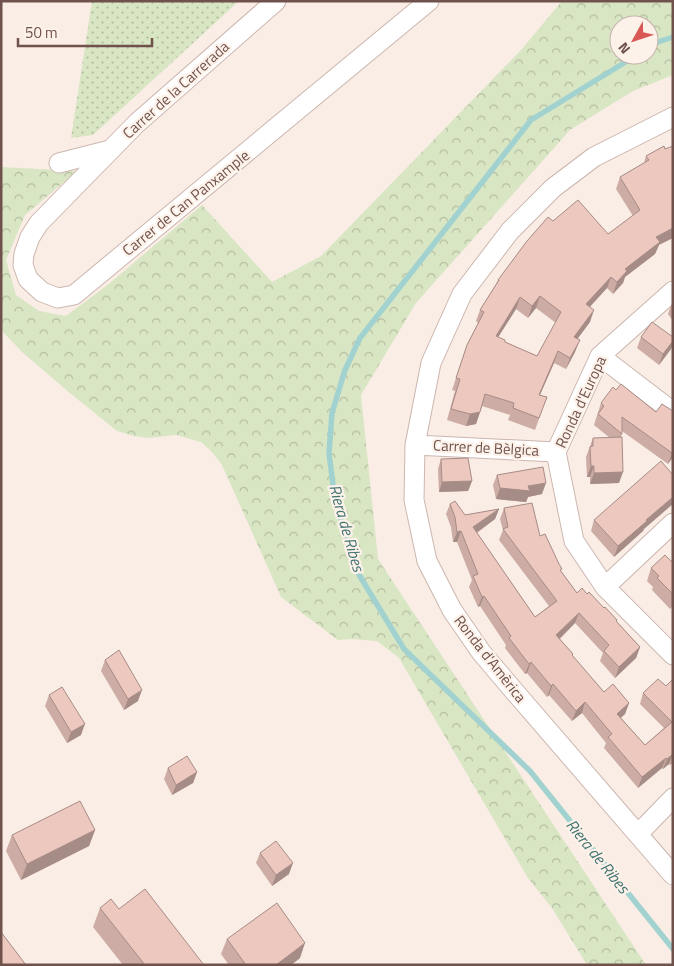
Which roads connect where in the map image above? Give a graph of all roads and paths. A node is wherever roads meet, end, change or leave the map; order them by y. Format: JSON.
{"nodes":[{"id":1,"x":276,"y":1,"type":"edge"},
{"id":2,"x":429,"y":1,"type":"edge"},
{"id":3,"x":673,"y":117,"type":"edge"},
{"id":4,"x":112,"y":149,"type":"junction"},
{"id":5,"x":59,"y":163,"type":"dead end"},
{"id":6,"x":80,"y":182,"type":"joint"},
{"id":7,"x":673,"y":291,"type":"edge"},
{"id":8,"x":600,"y":356,"type":"junction"},
{"id":9,"x":673,"y":412,"type":"edge"},
{"id":10,"x":415,"y":445,"type":"junction"},
{"id":11,"x":556,"y":452,"type":"junction"},
{"id":12,"x":673,"y":522,"type":"edge"},
{"id":13,"x":606,"y":587,"type":"junction"},
{"id":14,"x":673,"y":655,"type":"edge"},
{"id":15,"x":673,"y":798,"type":"edge"},
{"id":16,"x":638,"y":834,"type":"junction"},
{"id":17,"x":673,"y":876,"type":"edge"}],
"edges":[{"from":1,"to":4,"type":"street","name":"Carrer de la Carrerada"},
{"from":2,"to":6,"type":"street","name":"Carrer de Can Panxample"},
{"from":3,"to":10,"type":"street","name":"Ronda d'Amèrica"},
{"from":4,"to":5,"type":"street"},
{"from":4,"to":6,"type":"street","name":"Carrer de la Carrerada"},
{"from":7,"to":8,"type":"street","name":"Ronda d'Europa"},
{"from":8,"to":9,"type":"street"},
{"from":8,"to":11,"type":"street","name":"Ronda d'Europa"},
{"from":10,"to":11,"type":"street","name":"Carrer de Bèlgica"},
{"from":10,"to":16,"type":"street","name":"Ronda d'Amèrica"},
{"from":11,"to":13,"type":"street","name":"Ronda d'Europa"},
{"from":12,"to":13,"type":"street"},
{"from":13,"to":14,"type":"street","name":"Ronda d'Europa"},
{"from":15,"to":16,"type":"street"},
{"from":16,"to":17,"type":"street","name":"Ronda d'Amèrica"}]}
